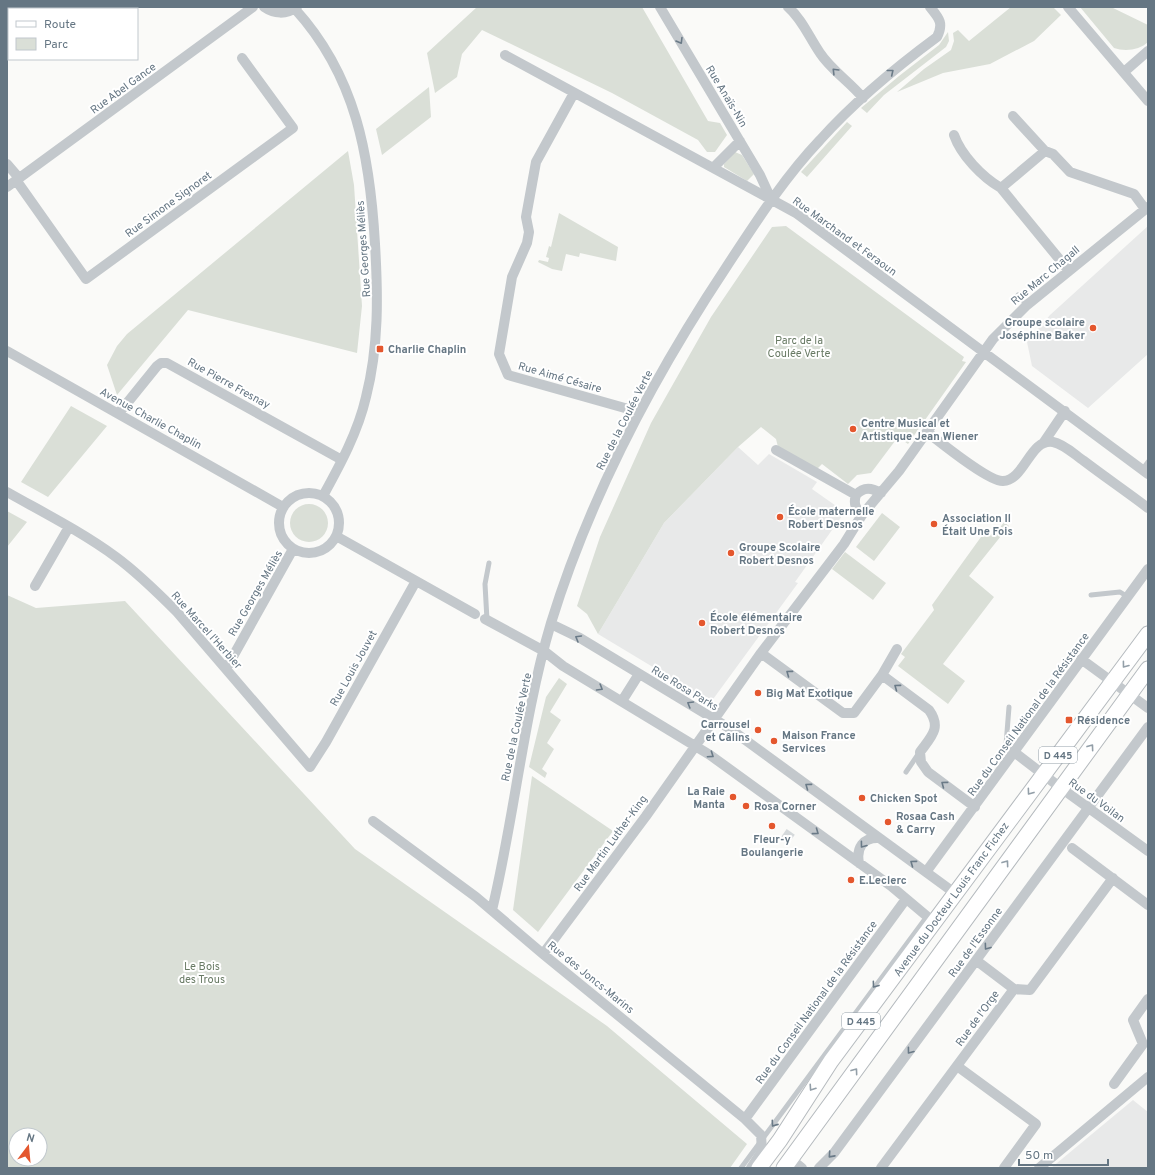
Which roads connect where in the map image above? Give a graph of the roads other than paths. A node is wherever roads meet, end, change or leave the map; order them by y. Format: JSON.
{"nodes":[{"id":1,"x":253,"y":7,"type":"edge"},
{"id":2,"x":264,"y":7,"type":"edge"},
{"id":3,"x":660,"y":7,"type":"edge"},
{"id":4,"x":788,"y":7,"type":"edge"},
{"id":5,"x":930,"y":7,"type":"edge"},
{"id":6,"x":1068,"y":7,"type":"edge"},
{"id":7,"x":296,"y":8,"type":"edge"},
{"id":8,"x":1148,"y":51,"type":"edge"},
{"id":9,"x":505,"y":55,"type":"dead end"},
{"id":10,"x":242,"y":58,"type":"dead end"},
{"id":11,"x":1124,"y":72,"type":"junction"},
{"id":12,"x":574,"y":93,"type":"junction"},
{"id":13,"x":863,"y":98,"type":"junction"},
{"id":14,"x":1148,"y":101,"type":"edge"},
{"id":15,"x":1013,"y":116,"type":"dead end"},
{"id":16,"x":954,"y":135,"type":"dead end"},
{"id":17,"x":740,"y":141,"type":"junction"},
{"id":18,"x":1045,"y":151,"type":"junction"},
{"id":19,"x":7,"y":164,"type":"edge"},
{"id":20,"x":713,"y":168,"type":"junction"},
{"id":21,"x":18,"y":179,"type":"junction"},
{"id":22,"x":7,"y":187,"type":"edge"},
{"id":23,"x":1001,"y":188,"type":"junction"},
{"id":24,"x":771,"y":199,"type":"junction"},
{"id":25,"x":1147,"y":208,"type":"edge"},
{"id":26,"x":1069,"y":271,"type":"junction"},
{"id":27,"x":1018,"y":295,"type":"dead end"},
{"id":28,"x":1028,"y":305,"type":"junction"},
{"id":29,"x":7,"y":351,"type":"edge"},
{"id":30,"x":984,"y":353,"type":"junction"},
{"id":31,"x":639,"y":412,"type":"junction"},
{"id":32,"x":1065,"y":412,"type":"junction"},
{"id":33,"x":119,"y":413,"type":"junction"},
{"id":34,"x":927,"y":432,"type":"junction"},
{"id":35,"x":1044,"y":442,"type":"junction"},
{"id":36,"x":776,"y":450,"type":"dead end"},
{"id":37,"x":342,"y":460,"type":"junction"},
{"id":38,"x":1146,"y":469,"type":"edge"},
{"id":39,"x":7,"y":492,"type":"edge"},
{"id":40,"x":881,"y":493,"type":"junction"},
{"id":41,"x":856,"y":495,"type":"junction"},
{"id":42,"x":323,"y":496,"type":"junction"},
{"id":43,"x":283,"y":507,"type":"junction"},
{"id":44,"x":1148,"y":508,"type":"edge"},
{"id":45,"x":862,"y":515,"type":"junction"},
{"id":46,"x":69,"y":527,"type":"junction"},
{"id":47,"x":336,"y":536,"type":"junction"},
{"id":48,"x":293,"y":550,"type":"junction"},
{"id":49,"x":488,"y":563,"type":"dead end"},
{"id":50,"x":1148,"y":570,"type":"edge"},
{"id":51,"x":416,"y":581,"type":"junction"},
{"id":52,"x":36,"y":586,"type":"dead end"},
{"id":53,"x":1090,"y":595,"type":"dead end"},
{"id":54,"x":1128,"y":597,"type":"junction"},
{"id":55,"x":475,"y":614,"type":"dead end"},
{"id":56,"x":486,"y":620,"type":"joint"},
{"id":57,"x":551,"y":624,"type":"junction"},
{"id":58,"x":1148,"y":634,"type":"edge"},
{"id":59,"x":897,"y":649,"type":"dead end"},
{"id":60,"x":544,"y":650,"type":"junction"},
{"id":61,"x":761,"y":653,"type":"junction"},
{"id":62,"x":1081,"y":659,"type":"junction"},
{"id":63,"x":226,"y":669,"type":"junction"},
{"id":64,"x":1148,"y":669,"type":"edge"},
{"id":65,"x":639,"y":674,"type":"junction"},
{"id":66,"x":882,"y":676,"type":"junction"},
{"id":67,"x":1112,"y":682,"type":"junction"},
{"id":68,"x":1129,"y":694,"type":"junction"},
{"id":69,"x":622,"y":701,"type":"junction"},
{"id":70,"x":1009,"y":707,"type":"dead end"},
{"id":71,"x":1148,"y":708,"type":"edge"},
{"id":72,"x":714,"y":718,"type":"junction"},
{"id":73,"x":1148,"y":727,"type":"edge"},
{"id":74,"x":695,"y":746,"type":"junction"},
{"id":75,"x":920,"y":752,"type":"junction"},
{"id":76,"x":1014,"y":752,"type":"junction"},
{"id":77,"x":310,"y":767,"type":"joint"},
{"id":78,"x":906,"y":772,"type":"dead end"},
{"id":79,"x":1043,"y":775,"type":"junction"},
{"id":80,"x":1061,"y":788,"type":"junction"},
{"id":81,"x":976,"y":807,"type":"junction"},
{"id":82,"x":1089,"y":808,"type":"junction"},
{"id":83,"x":373,"y":821,"type":"dead end"},
{"id":84,"x":879,"y":838,"type":"junction"},
{"id":85,"x":1068,"y":845,"type":"junction"},
{"id":86,"x":1148,"y":851,"type":"edge"},
{"id":87,"x":859,"y":863,"type":"junction"},
{"id":88,"x":926,"y":872,"type":"junction"},
{"id":89,"x":1113,"y":878,"type":"junction"},
{"id":90,"x":956,"y":894,"type":"junction"},
{"id":91,"x":906,"y":899,"type":"junction"},
{"id":92,"x":976,"y":905,"type":"junction"},
{"id":93,"x":1148,"y":905,"type":"edge"},
{"id":94,"x":961,"y":909,"type":"junction"},
{"id":95,"x":492,"y":910,"type":"junction"},
{"id":96,"x":931,"y":920,"type":"junction"},
{"id":97,"x":950,"y":923,"type":"junction"},
{"id":98,"x":543,"y":954,"type":"junction"},
{"id":99,"x":977,"y":961,"type":"junction"},
{"id":100,"x":1014,"y":989,"type":"junction"},
{"id":101,"x":1148,"y":999,"type":"edge"},
{"id":102,"x":874,"y":1046,"type":"junction"},
{"id":103,"x":956,"y":1066,"type":"junction"},
{"id":104,"x":1148,"y":1078,"type":"edge"},
{"id":105,"x":1114,"y":1084,"type":"dead end"},
{"id":106,"x":745,"y":1119,"type":"junction"},
{"id":107,"x":762,"y":1141,"type":"junction"},
{"id":108,"x":792,"y":1165,"type":"edge"},
{"id":109,"x":741,"y":1168,"type":"edge"},
{"id":110,"x":751,"y":1168,"type":"edge"},
{"id":111,"x":759,"y":1168,"type":"edge"},
{"id":112,"x":819,"y":1168,"type":"edge"},
{"id":113,"x":882,"y":1168,"type":"edge"},
{"id":114,"x":1004,"y":1168,"type":"edge"},
{"id":115,"x":1039,"y":1168,"type":"edge"}],
"edges":[{"from":1,"to":21,"type":"street","name":"Rue Abel Gance"},
{"from":2,"to":7,"type":"street","name":"Rue Georges Méliès"},
{"from":3,"to":17,"type":"street","name":"Rue Anaïs-Nin","one_way":true},
{"from":13,"to":4,"type":"street","one_way":true},
{"from":13,"to":5,"type":"street","name":"Rue de la Coulée Verte","one_way":true},
{"from":6,"to":11,"type":"street"},
{"from":7,"to":37,"type":"street","name":"Rue Georges Méliès"},
{"from":8,"to":11,"type":"street"},
{"from":9,"to":12,"type":"street","name":"Rue Marchand et Feraoun"},
{"from":10,"to":21,"type":"street","name":"Rue Simone Signoret"},
{"from":11,"to":14,"type":"street"},
{"from":12,"to":20,"type":"street","name":"Rue Marchand et Feraoun"},
{"from":12,"to":31,"type":"street","name":"Rue Aimé Césaire"},
{"from":13,"to":24,"type":"street","name":"Rue de la Coulée Verte"},
{"from":15,"to":18,"type":"street"},
{"from":16,"to":23,"type":"street"},
{"from":17,"to":20,"type":"street"},
{"from":17,"to":24,"type":"street","name":"Rue Anaïs-Nin"},
{"from":18,"to":23,"type":"street"},
{"from":18,"to":25,"type":"street"},
{"from":19,"to":21,"type":"street"},
{"from":20,"to":24,"type":"street","name":"Rue Marchand et Feraoun"},
{"from":21,"to":22,"type":"street","name":"Rue Abel Gance"},
{"from":23,"to":26,"type":"street"},
{"from":24,"to":30,"type":"street","name":"Rue Marchand et Feraoun"},
{"from":24,"to":31,"type":"street","name":"Rue de la Coulée Verte"},
{"from":25,"to":26,"type":"street","name":"Rue Marc Chagall"},
{"from":26,"to":28,"type":"street","name":"Rue Marc Chagall"},
{"from":27,"to":28,"type":"lane"},
{"from":28,"to":30,"type":"street","name":"Rue Marc Chagall"},
{"from":29,"to":33,"type":"street","name":"Avenue Charlie Chaplin"},
{"from":30,"to":32,"type":"street","name":"Rue Marchand et Feraoun"},
{"from":30,"to":34,"type":"street","name":"Rue Marc Chagall"},
{"from":31,"to":57,"type":"street","name":"Rue de la Coulée Verte"},
{"from":32,"to":35,"type":"street"},
{"from":32,"to":38,"type":"street","name":"Rue Marchand et Feraoun"},
{"from":33,"to":37,"type":"street","name":"Rue Pierre Fresnay"},
{"from":33,"to":43,"type":"street","name":"Avenue Charlie Chaplin"},
{"from":34,"to":35,"type":"street"},
{"from":34,"to":40,"type":"street","name":"Rue Marc Chagall"},
{"from":35,"to":44,"type":"street"},
{"from":36,"to":41,"type":"street"},
{"from":37,"to":42,"type":"street","name":"Rue Georges Méliès"},
{"from":39,"to":46,"type":"street","name":"Rue Marcel l'Herbier"},
{"from":40,"to":41,"type":"street"},
{"from":40,"to":45,"type":"street","name":"Rue Marc Chagall"},
{"from":41,"to":45,"type":"street"},
{"from":42,"to":43,"type":"street"},
{"from":42,"to":47,"type":"street"},
{"from":43,"to":48,"type":"street"},
{"from":45,"to":61,"type":"street","name":"Rue Marc Chagall"},
{"from":46,"to":52,"type":"street"},
{"from":46,"to":63,"type":"street","name":"Rue Marcel l'Herbier"},
{"from":47,"to":48,"type":"street"},
{"from":47,"to":51,"type":"street"},
{"from":48,"to":63,"type":"street","name":"Rue Georges Méliès"},
{"from":49,"to":56,"type":"lane"},
{"from":50,"to":54,"type":"street","name":"Rue du Conseil National de la Résistance"},
{"from":51,"to":55,"type":"street"},
{"from":51,"to":77,"type":"street","name":"Rue Louis Jouvet"},
{"from":53,"to":54,"type":"lane"},
{"from":54,"to":62,"type":"street","name":"Rue du Conseil National de la Résistance"},
{"from":56,"to":60,"type":"street"},
{"from":57,"to":60,"type":"street","name":"Rue de la Coulée Verte"},
{"from":65,"to":57,"type":"street","name":"Rue Rosa Parks","one_way":true},
{"from":58,"to":67,"type":"main road","name":"Avenue du Docteur Louis Franc Fichez","number":"D 445","one_way":true},
{"from":59,"to":66,"type":"street"},
{"from":60,"to":69,"type":"street","one_way":true},
{"from":60,"to":95,"type":"street","name":"Rue de la Coulée Verte"},
{"from":66,"to":61,"type":"street","one_way":true},
{"from":61,"to":72,"type":"street","name":"Rue Martin Luther-King"},
{"from":62,"to":67,"type":"street"},
{"from":62,"to":76,"type":"street","name":"Rue du Conseil National de la Résistance"},
{"from":63,"to":77,"type":"street","name":"Rue Marcel l'Herbier"},
{"from":64,"to":68,"type":"main road","number":"D 445"},
{"from":65,"to":69,"type":"street"},
{"from":72,"to":65,"type":"street","name":"Rue Rosa Parks","one_way":true},
{"from":75,"to":66,"type":"street","one_way":true},
{"from":67,"to":68,"type":"street"},
{"from":67,"to":79,"type":"main road","name":"Avenue du Docteur Louis Franc Fichez","number":"D 445"},
{"from":68,"to":71,"type":"street"},
{"from":80,"to":68,"type":"main road","number":"D 445","one_way":true},
{"from":69,"to":74,"type":"street"},
{"from":70,"to":76,"type":"lane"},
{"from":72,"to":74,"type":"street","name":"Rue Martin Luther-King"},
{"from":84,"to":72,"type":"street","name":"Rue Rosa Parks","one_way":true},
{"from":73,"to":82,"type":"street","name":"Rue de l'Essonne"},
{"from":74,"to":87,"type":"street","one_way":true},
{"from":74,"to":98,"type":"street","name":"Rue Martin Luther-King"},
{"from":75,"to":78,"type":"lane"},
{"from":81,"to":75,"type":"street","one_way":true},
{"from":76,"to":79,"type":"street","name":"Rue du Voilan"},
{"from":76,"to":81,"type":"street","name":"Rue du Conseil National de la Résistance"},
{"from":79,"to":80,"type":"street","name":"Rue du Voilan"},
{"from":79,"to":90,"type":"main road","name":"Avenue du Docteur Louis Franc Fichez","number":"D 445","one_way":true},
{"from":80,"to":82,"type":"street","name":"Rue du Voilan"},
{"from":92,"to":80,"type":"main road","number":"D 445","one_way":true},
{"from":81,"to":88,"type":"street","name":"Rue du Conseil National de la Résistance"},
{"from":82,"to":85,"type":"street","name":"Rue de l'Essonne"},
{"from":82,"to":86,"type":"street","name":"Rue du Voilan"},
{"from":83,"to":95,"type":"street","name":"Rue des Joncs-Marins"},
{"from":84,"to":87,"type":"street","one_way":true},
{"from":88,"to":84,"type":"street","name":"Rue Rosa Parks","one_way":true},
{"from":85,"to":89,"type":"street"},
{"from":85,"to":99,"type":"street","name":"Rue de l'Essonne","one_way":true},
{"from":87,"to":91,"type":"street"},
{"from":88,"to":90,"type":"street","name":"Rue Rosa Parks"},
{"from":89,"to":93,"type":"street"},
{"from":89,"to":100,"type":"street","name":"Rue de l'Orge"},
{"from":90,"to":94,"type":"main road"},
{"from":90,"to":96,"type":"main road","name":"Avenue du Docteur Louis Franc Fichez","number":"D 445"},
{"from":91,"to":96,"type":"street"},
{"from":91,"to":106,"type":"street","name":"Rue du Conseil National de la Résistance"},
{"from":92,"to":94,"type":"main road"},
{"from":92,"to":102,"type":"main road","number":"D 445"},
{"from":94,"to":97,"type":"main road"},
{"from":95,"to":98,"type":"street","name":"Rue des Joncs-Marins"},
{"from":96,"to":97,"type":"main road"},
{"from":96,"to":107,"type":"lane","one_way":true},
{"from":96,"to":111,"type":"main road","name":"Avenue du Docteur Louis Franc Fichez","number":"D 445","one_way":true},
{"from":97,"to":102,"type":"main road"},
{"from":98,"to":106,"type":"street","name":"Rue des Joncs-Marins"},
{"from":99,"to":100,"type":"street"},
{"from":99,"to":112,"type":"street","name":"Rue de l'Essonne","one_way":true},
{"from":100,"to":103,"type":"street","name":"Rue de l'Orge"},
{"from":101,"to":105,"type":"street"},
{"from":108,"to":102,"type":"main road","number":"D 445","one_way":true},
{"from":103,"to":113,"type":"street","name":"Rue de l'Orge"},
{"from":103,"to":114,"type":"street"},
{"from":104,"to":115,"type":"street"},
{"from":106,"to":107,"type":"street","name":"Rue des Joncs-Marins"},
{"from":107,"to":109,"type":"lane"},
{"from":107,"to":110,"type":"street"}]}
